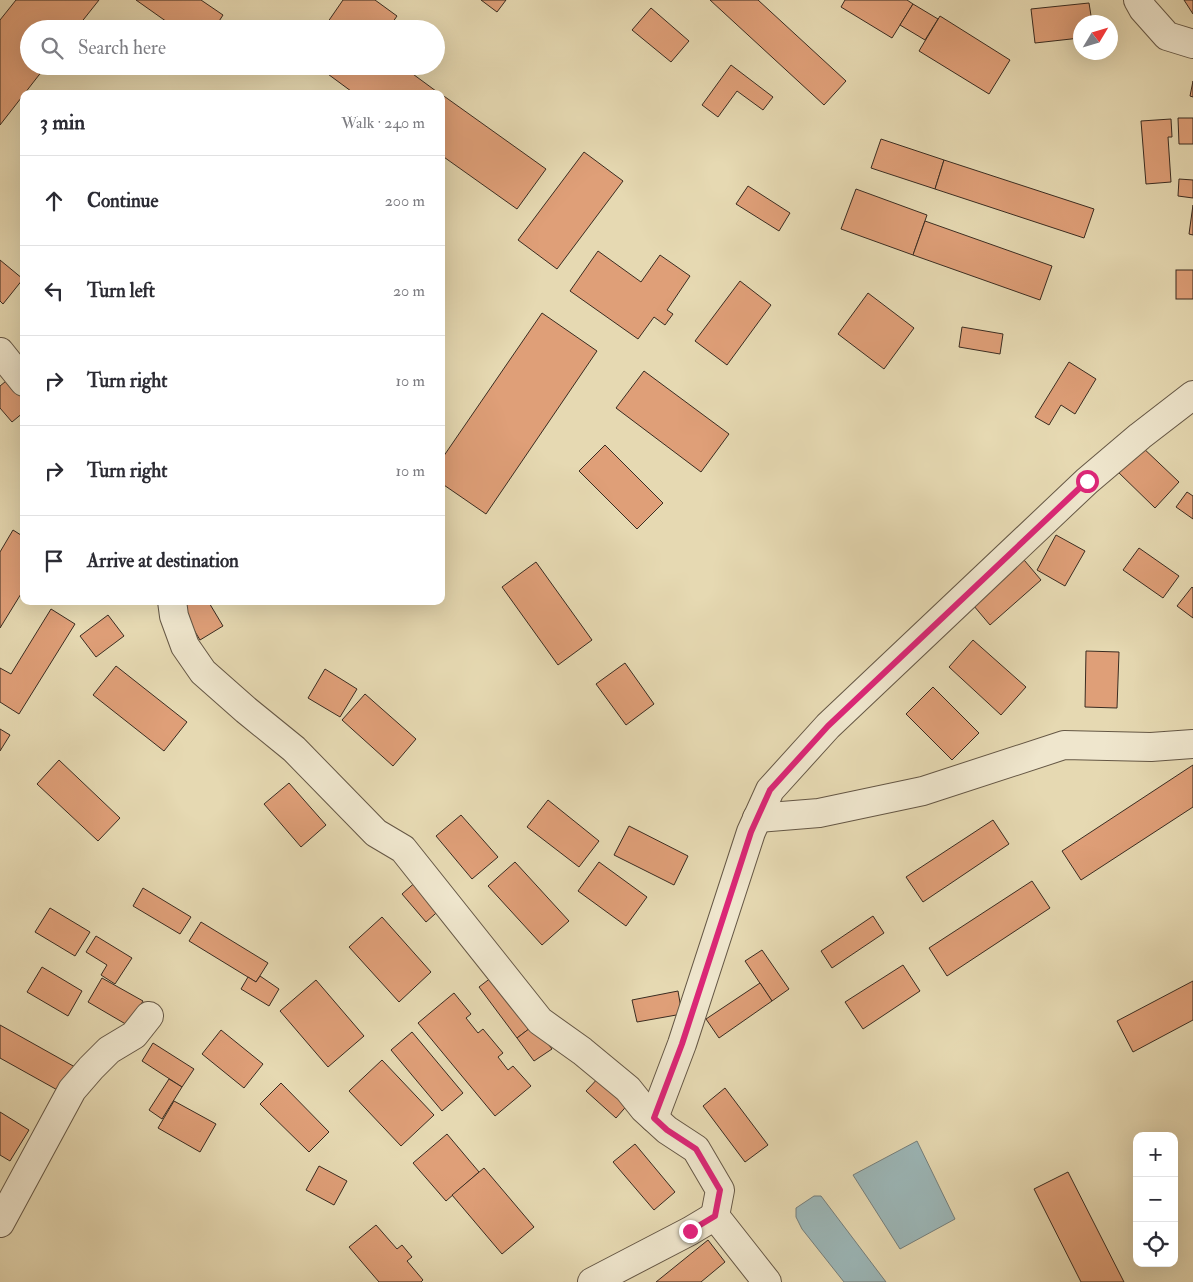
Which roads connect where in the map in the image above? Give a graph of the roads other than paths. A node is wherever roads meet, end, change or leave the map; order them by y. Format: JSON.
{"nodes":[{"id":1,"x":1138,"y":0,"type":"edge"},
{"id":2,"x":1193,"y":44,"type":"edge"},
{"id":3,"x":0,"y":352,"type":"edge"},
{"id":4,"x":20,"y":377,"type":"edge"},
{"id":5,"x":1193,"y":394,"type":"edge"},
{"id":6,"x":173,"y":605,"type":"edge"},
{"id":7,"x":1193,"y":744,"type":"edge"},
{"id":8,"x":757,"y":818,"type":"junction"},
{"id":9,"x":150,"y":1016,"type":"dead end"},
{"id":10,"x":654,"y":1118,"type":"junction"},
{"id":11,"x":715,"y":1216,"type":"junction"},
{"id":12,"x":0,"y":1223,"type":"edge"},
{"id":13,"x":592,"y":1282,"type":"edge"},
{"id":14,"x":768,"y":1282,"type":"edge"}],
"edges":[{"from":1,"to":2,"type":"street"},
{"from":3,"to":4,"type":"street"},
{"from":5,"to":8,"type":"street"},
{"from":6,"to":10,"type":"street"},
{"from":7,"to":8,"type":"street"},
{"from":8,"to":10,"type":"street"},
{"from":9,"to":12,"type":"street"},
{"from":10,"to":11,"type":"street"},
{"from":11,"to":13,"type":"street"},
{"from":11,"to":14,"type":"street"}]}
